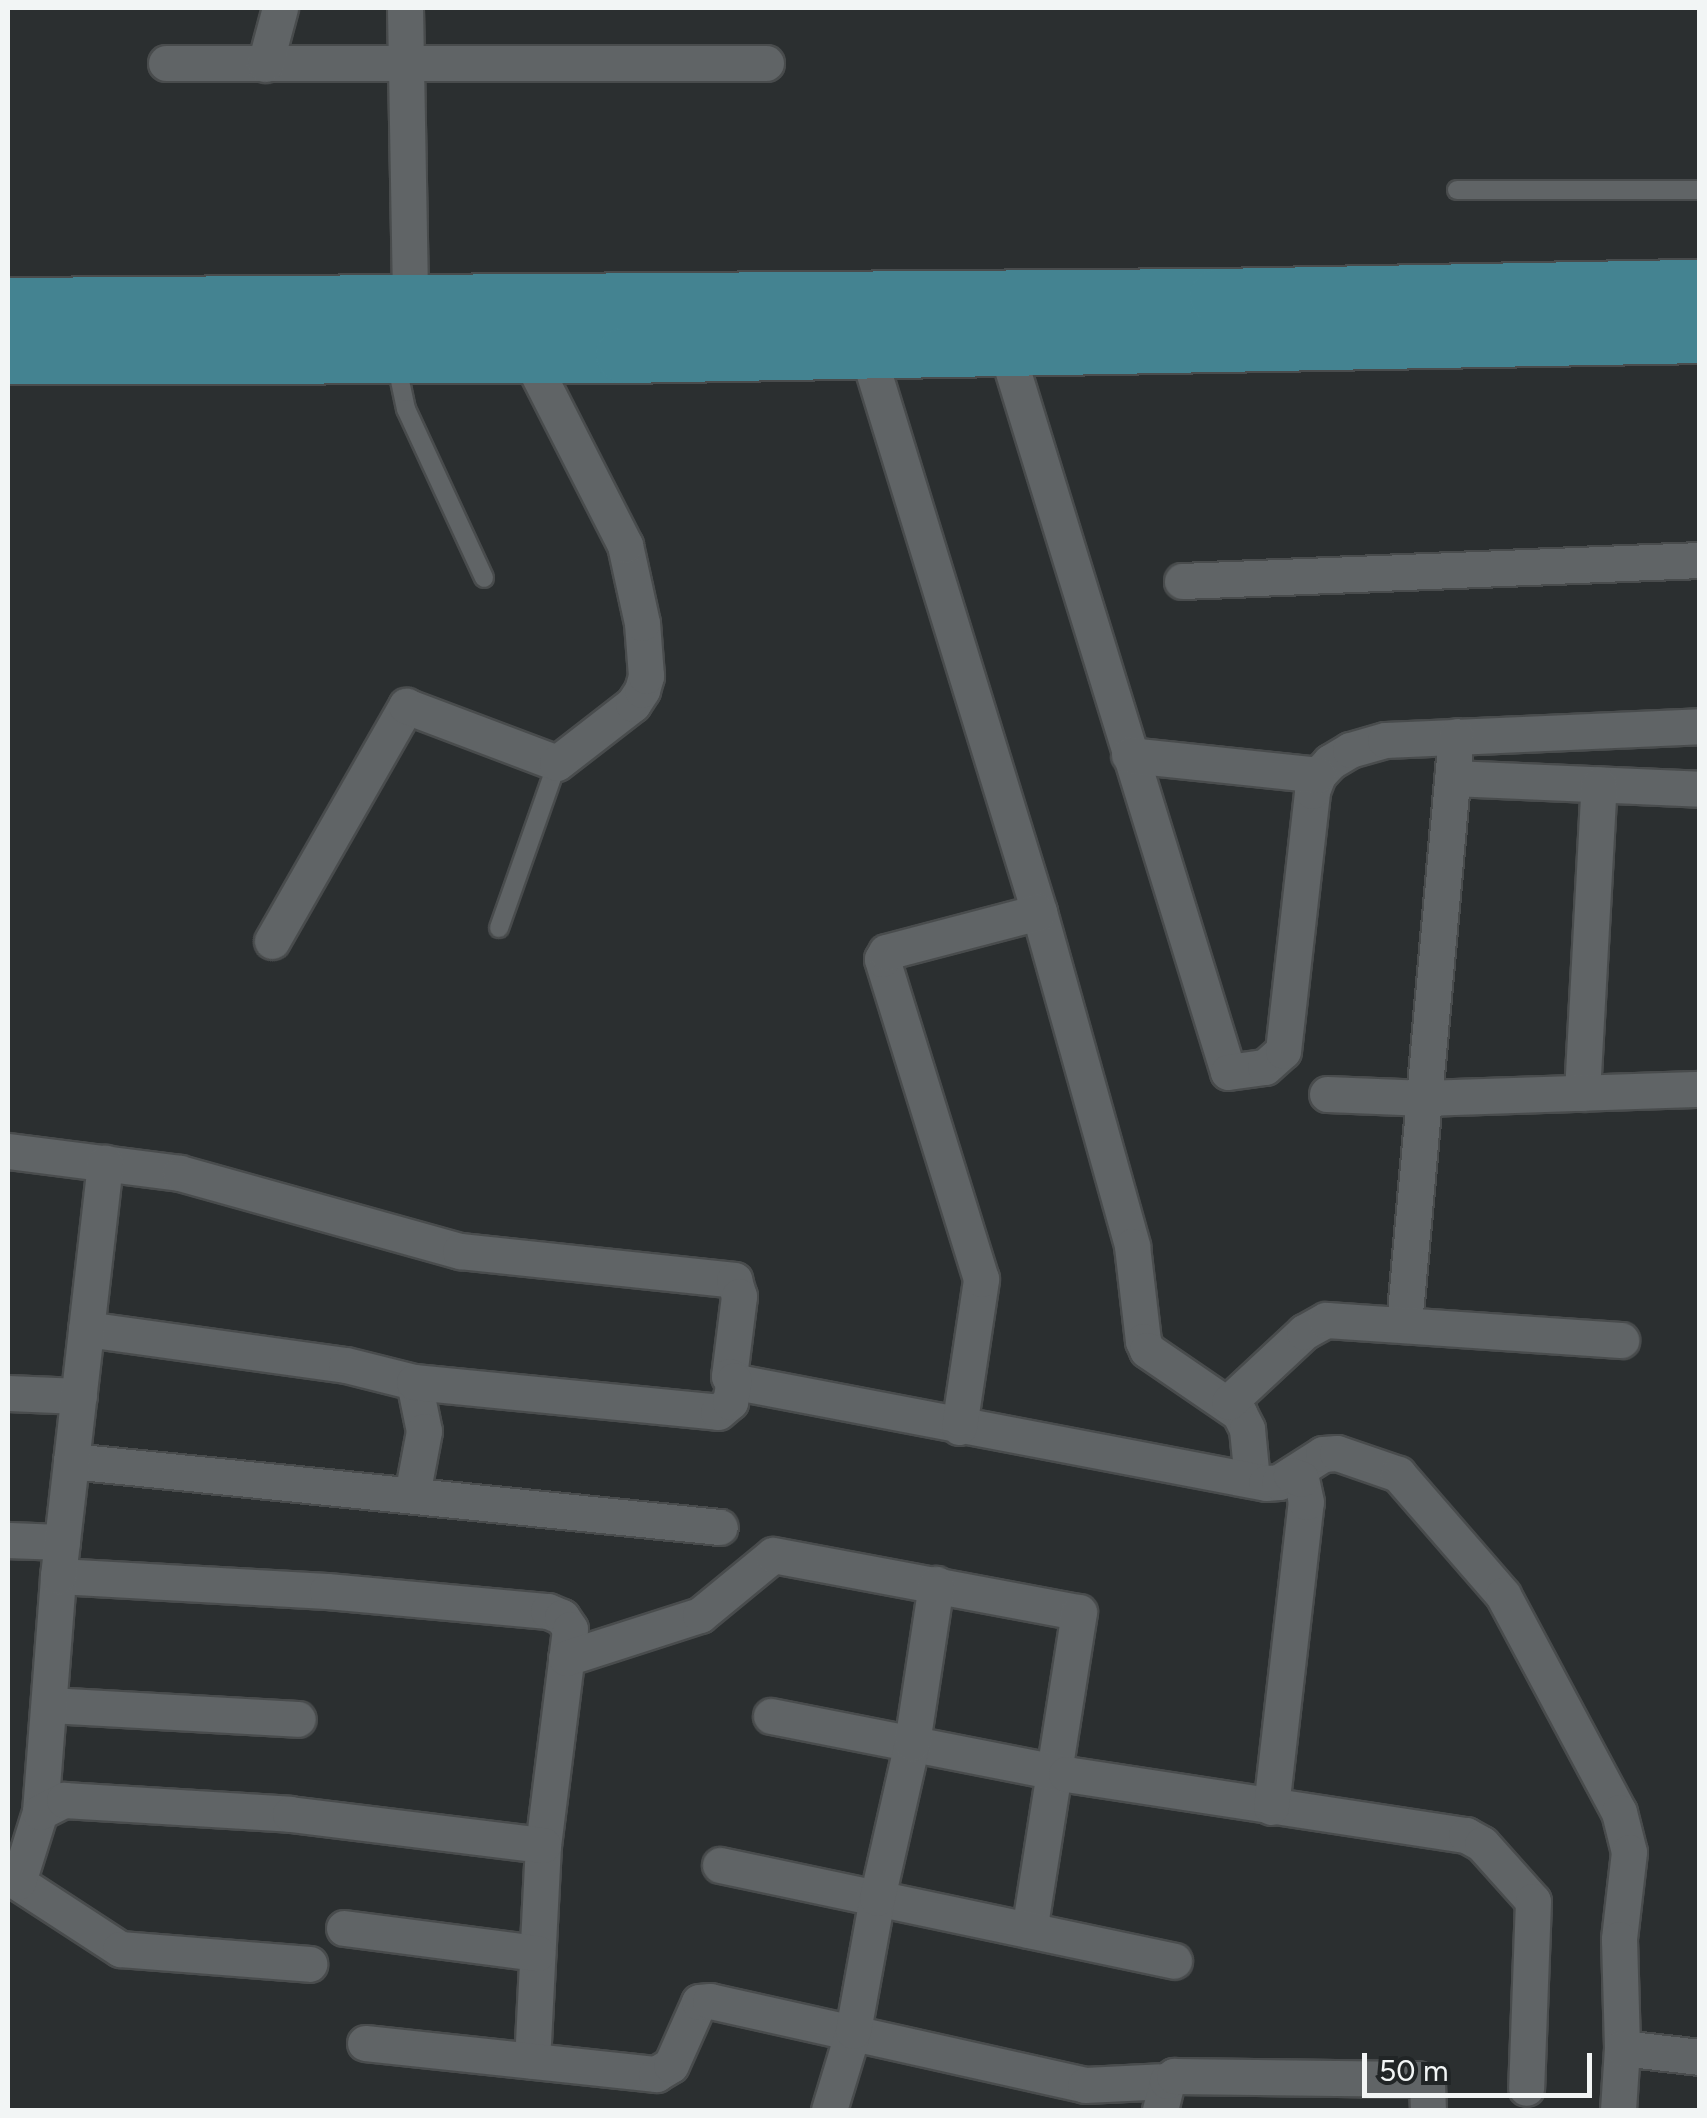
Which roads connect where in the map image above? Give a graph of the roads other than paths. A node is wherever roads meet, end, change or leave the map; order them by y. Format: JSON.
{"nodes":[{"id":1,"x":280,"y":8,"type":"edge"},
{"id":2,"x":405,"y":8,"type":"edge"},
{"id":3,"x":166,"y":63,"type":"dead end"},
{"id":4,"x":265,"y":64,"type":"junction"},
{"id":5,"x":766,"y":64,"type":"dead end"},
{"id":6,"x":406,"y":66,"type":"junction"},
{"id":7,"x":1456,"y":190,"type":"dead end"},
{"id":8,"x":1700,"y":190,"type":"edge"},
{"id":9,"x":1700,"y":286,"type":"edge"},
{"id":10,"x":410,"y":303,"type":"junction"},
{"id":11,"x":8,"y":306,"type":"edge"},
{"id":12,"x":1700,"y":334,"type":"edge"},
{"id":13,"x":1006,"y":349,"type":"junction"},
{"id":14,"x":867,"y":351,"type":"junction"},
{"id":15,"x":395,"y":355,"type":"junction"},
{"id":16,"x":528,"y":355,"type":"junction"},
{"id":17,"x":8,"y":356,"type":"edge"},
{"id":18,"x":1700,"y":560,"type":"edge"},
{"id":19,"x":484,"y":578,"type":"dead end"},
{"id":20,"x":1182,"y":582,"type":"dead end"},
{"id":21,"x":1700,"y":726,"type":"edge"},
{"id":22,"x":1456,"y":736,"type":"junction"},
{"id":23,"x":1128,"y":755,"type":"junction"},
{"id":24,"x":557,"y":764,"type":"junction"},
{"id":25,"x":1318,"y":775,"type":"junction"},
{"id":26,"x":1452,"y":778,"type":"junction"},
{"id":27,"x":1599,"y":784,"type":"junction"},
{"id":28,"x":1700,"y":788,"type":"edge"},
{"id":29,"x":1040,"y":912,"type":"junction"},
{"id":30,"x":499,"y":928,"type":"dead end"},
{"id":31,"x":272,"y":942,"type":"dead end"},
{"id":32,"x":1700,"y":1088,"type":"edge"},
{"id":33,"x":1582,"y":1093,"type":"junction"},
{"id":34,"x":1327,"y":1094,"type":"dead end"},
{"id":35,"x":1426,"y":1098,"type":"junction"},
{"id":36,"x":8,"y":1151,"type":"edge"},
{"id":37,"x":105,"y":1163,"type":"junction"},
{"id":38,"x":1404,"y":1324,"type":"junction"},
{"id":39,"x":86,"y":1329,"type":"junction"},
{"id":40,"x":1622,"y":1340,"type":"dead end"},
{"id":41,"x":734,"y":1380,"type":"junction"},
{"id":42,"x":414,"y":1382,"type":"junction"},
{"id":43,"x":8,"y":1393,"type":"edge"},
{"id":44,"x":79,"y":1396,"type":"junction"},
{"id":45,"x":1229,"y":1402,"type":"junction"},
{"id":46,"x":959,"y":1427,"type":"junction"},
{"id":47,"x":72,"y":1461,"type":"junction"},
{"id":48,"x":1291,"y":1475,"type":"junction"},
{"id":49,"x":1252,"y":1480,"type":"junction"},
{"id":50,"x":412,"y":1496,"type":"junction"},
{"id":51,"x":720,"y":1527,"type":"dead end"},
{"id":52,"x":8,"y":1540,"type":"edge"},
{"id":53,"x":60,"y":1559,"type":"junction"},
{"id":54,"x":936,"y":1584,"type":"junction"},
{"id":55,"x":566,"y":1658,"type":"junction"},
{"id":56,"x":49,"y":1705,"type":"junction"},
{"id":57,"x":771,"y":1716,"type":"dead end"},
{"id":58,"x":298,"y":1719,"type":"dead end"},
{"id":59,"x":912,"y":1743,"type":"junction"},
{"id":60,"x":1052,"y":1772,"type":"junction"},
{"id":61,"x":1271,"y":1807,"type":"junction"},
{"id":62,"x":40,"y":1812,"type":"junction"},
{"id":63,"x":543,"y":1844,"type":"junction"},
{"id":64,"x":720,"y":1864,"type":"dead end"},
{"id":65,"x":13,"y":1879,"type":"edge"},
{"id":66,"x":876,"y":1898,"type":"junction"},
{"id":67,"x":344,"y":1928,"type":"dead end"},
{"id":68,"x":1029,"y":1930,"type":"junction"},
{"id":69,"x":538,"y":1953,"type":"junction"},
{"id":70,"x":1174,"y":1961,"type":"dead end"},
{"id":71,"x":308,"y":1964,"type":"dead end"},
{"id":72,"x":853,"y":2030,"type":"junction"},
{"id":73,"x":365,"y":2043,"type":"dead end"},
{"id":74,"x":1622,"y":2048,"type":"junction"},
{"id":75,"x":1700,"y":2057,"type":"edge"},
{"id":76,"x":532,"y":2062,"type":"junction"},
{"id":77,"x":1526,"y":2088,"type":"dead end"},
{"id":78,"x":1163,"y":2096,"type":"edge"},
{"id":79,"x":830,"y":2110,"type":"edge"},
{"id":80,"x":1428,"y":2110,"type":"edge"},
{"id":81,"x":1618,"y":2110,"type":"edge"}],
"edges":[{"from":1,"to":4,"type":"street"},
{"from":2,"to":6,"type":"street"},
{"from":3,"to":4,"type":"street"},
{"from":4,"to":6,"type":"street"},
{"from":5,"to":6,"type":"street"},
{"from":6,"to":10,"type":"street"},
{"from":7,"to":8,"type":"lane"},
{"from":9,"to":10,"type":"main road"},
{"from":10,"to":11,"type":"main road"},
{"from":12,"to":13,"type":"main road"},
{"from":13,"to":14,"type":"main road"},
{"from":13,"to":23,"type":"street"},
{"from":14,"to":16,"type":"main road"},
{"from":14,"to":29,"type":"street"},
{"from":15,"to":16,"type":"main road"},
{"from":15,"to":17,"type":"main road"},
{"from":15,"to":19,"type":"lane"},
{"from":16,"to":24,"type":"street"},
{"from":18,"to":20,"type":"street"},
{"from":21,"to":22,"type":"street"},
{"from":22,"to":25,"type":"street"},
{"from":22,"to":26,"type":"street"},
{"from":23,"to":25,"type":"street"},
{"from":23,"to":25,"type":"street"},
{"from":24,"to":30,"type":"lane"},
{"from":24,"to":31,"type":"street"},
{"from":26,"to":27,"type":"street"},
{"from":26,"to":35,"type":"street"},
{"from":27,"to":28,"type":"street"},
{"from":27,"to":33,"type":"street"},
{"from":29,"to":45,"type":"street"},
{"from":29,"to":46,"type":"street"},
{"from":32,"to":33,"type":"street"},
{"from":33,"to":35,"type":"street"},
{"from":34,"to":35,"type":"street"},
{"from":35,"to":38,"type":"street"},
{"from":36,"to":37,"type":"street"},
{"from":37,"to":39,"type":"street"},
{"from":37,"to":41,"type":"street"},
{"from":38,"to":40,"type":"street"},
{"from":38,"to":45,"type":"street"},
{"from":39,"to":42,"type":"street"},
{"from":39,"to":44,"type":"street"},
{"from":41,"to":42,"type":"street"},
{"from":41,"to":46,"type":"street"},
{"from":42,"to":50,"type":"street"},
{"from":43,"to":44,"type":"street"},
{"from":44,"to":47,"type":"street"},
{"from":45,"to":49,"type":"street"},
{"from":46,"to":49,"type":"street"},
{"from":47,"to":50,"type":"street"},
{"from":47,"to":53,"type":"street"},
{"from":48,"to":49,"type":"street"},
{"from":48,"to":61,"type":"street"},
{"from":48,"to":74,"type":"street"},
{"from":50,"to":51,"type":"street"},
{"from":52,"to":53,"type":"street"},
{"from":53,"to":55,"type":"street"},
{"from":53,"to":56,"type":"street"},
{"from":54,"to":55,"type":"street"},
{"from":54,"to":59,"type":"street"},
{"from":54,"to":60,"type":"street"},
{"from":55,"to":63,"type":"street"},
{"from":56,"to":58,"type":"street"},
{"from":56,"to":62,"type":"street"},
{"from":57,"to":59,"type":"street"},
{"from":59,"to":60,"type":"street"},
{"from":59,"to":66,"type":"street"},
{"from":60,"to":61,"type":"street"},
{"from":60,"to":68,"type":"street"},
{"from":61,"to":77,"type":"street"},
{"from":62,"to":63,"type":"street"},
{"from":62,"to":65,"type":"street"},
{"from":63,"to":69,"type":"street"},
{"from":64,"to":66,"type":"street"},
{"from":65,"to":71,"type":"street"},
{"from":66,"to":68,"type":"street"},
{"from":66,"to":72,"type":"street"},
{"from":67,"to":69,"type":"street"},
{"from":68,"to":70,"type":"street"},
{"from":69,"to":76,"type":"street"},
{"from":72,"to":76,"type":"street"},
{"from":72,"to":78,"type":"street"},
{"from":72,"to":79,"type":"street"},
{"from":73,"to":76,"type":"street"},
{"from":74,"to":75,"type":"street"},
{"from":74,"to":81,"type":"street"},
{"from":78,"to":80,"type":"street"}]}
